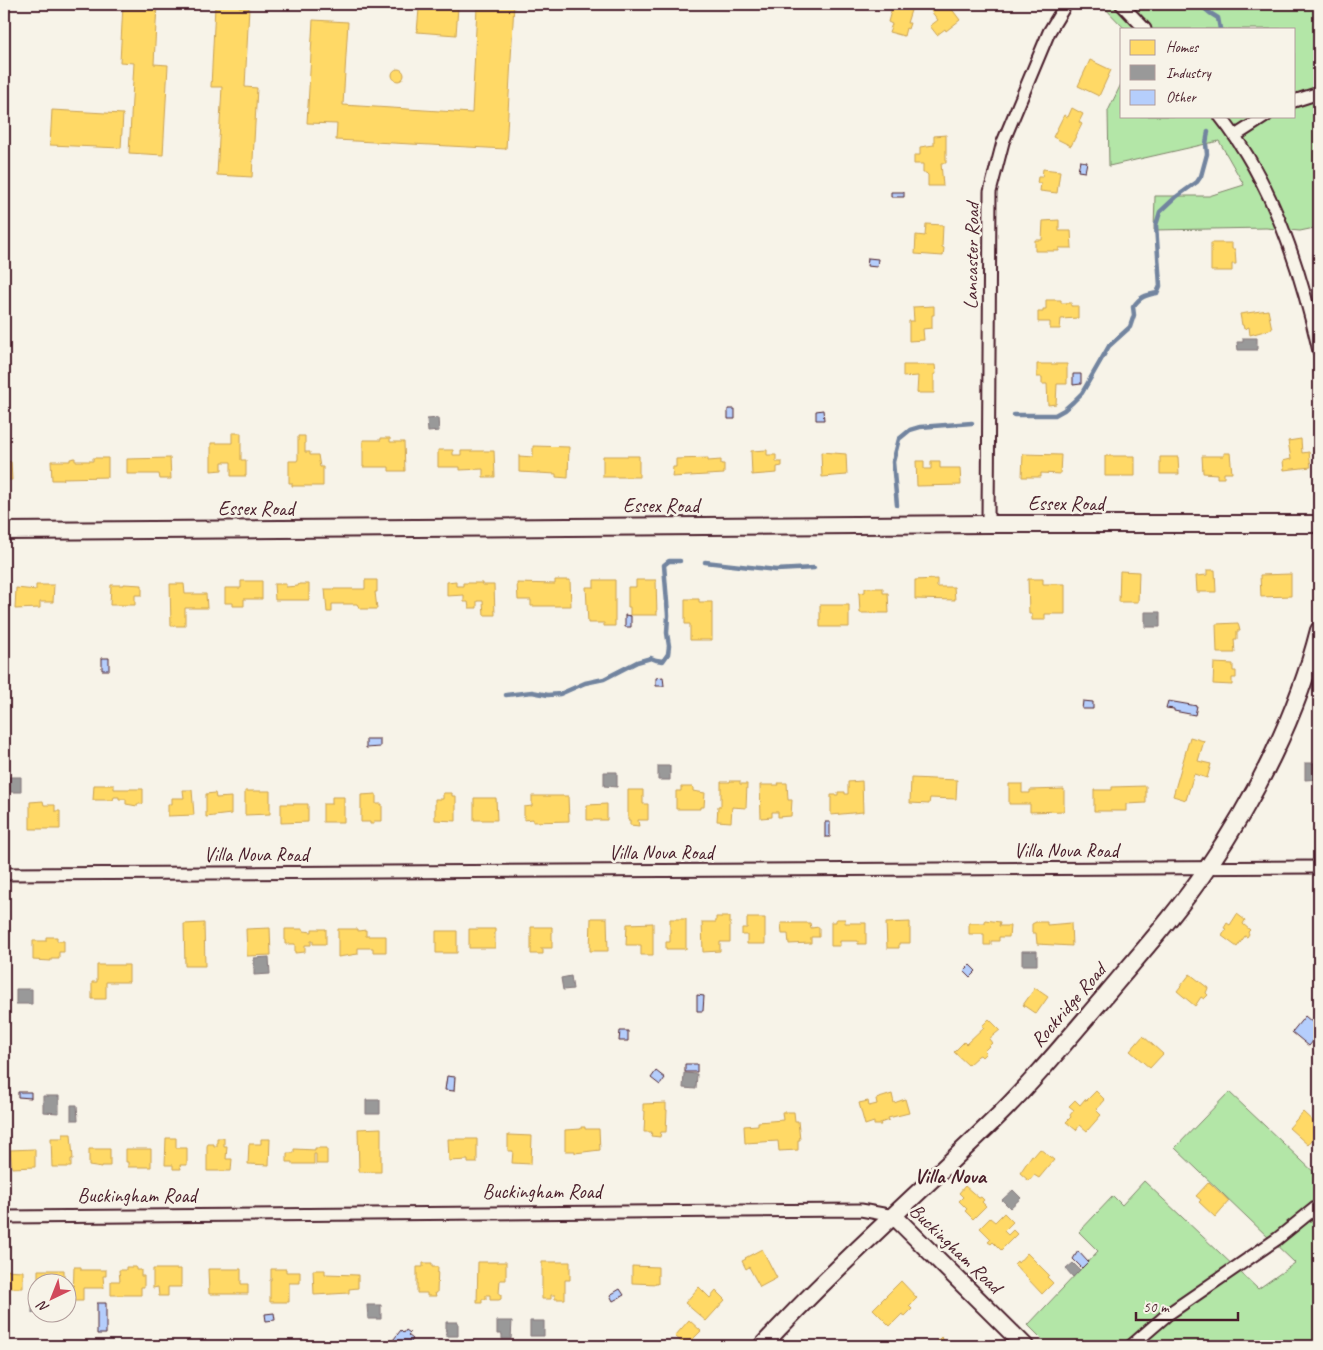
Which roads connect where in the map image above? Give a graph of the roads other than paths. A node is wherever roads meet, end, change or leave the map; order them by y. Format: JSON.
{"nodes":[{"id":1,"x":1066,"y":4,"type":"edge"},
{"id":2,"x":1121,"y":4,"type":"edge"},
{"id":3,"x":1144,"y":28,"type":"edge"},
{"id":4,"x":1319,"y":93,"type":"edge"},
{"id":5,"x":1296,"y":100,"type":"edge"},
{"id":6,"x":1222,"y":118,"type":"edge"},
{"id":7,"x":1263,"y":118,"type":"edge"},
{"id":8,"x":1235,"y":136,"type":"junction"},
{"id":9,"x":1319,"y":351,"type":"edge"},
{"id":10,"x":988,"y":524,"type":"junction"},
{"id":11,"x":1319,"y":524,"type":"edge"},
{"id":12,"x":4,"y":532,"type":"edge"},
{"id":13,"x":1319,"y":630,"type":"edge"},
{"id":14,"x":1319,"y":867,"type":"edge"},
{"id":15,"x":1208,"y":868,"type":"junction"},
{"id":16,"x":4,"y":874,"type":"edge"},
{"id":17,"x":1319,"y":1205,"type":"edge"},
{"id":18,"x":894,"y":1216,"type":"junction"},
{"id":19,"x":4,"y":1217,"type":"edge"},
{"id":20,"x":762,"y":1346,"type":"edge"},
{"id":21,"x":1025,"y":1346,"type":"edge"},
{"id":22,"x":1131,"y":1346,"type":"edge"}],
"edges":[{"from":1,"to":10,"type":"street","name":"Lancaster Road"},
{"from":2,"to":3,"type":"street"},
{"from":4,"to":5,"type":"street"},
{"from":6,"to":8,"type":"street"},
{"from":7,"to":8,"type":"street"},
{"from":8,"to":9,"type":"street"},
{"from":10,"to":11,"type":"street","name":"Essex Road"},
{"from":10,"to":12,"type":"street","name":"Essex Road"},
{"from":13,"to":15,"type":"street","name":"Rockridge Road"},
{"from":14,"to":15,"type":"street","name":"Villa Nova Road"},
{"from":15,"to":16,"type":"street","name":"Villa Nova Road"},
{"from":15,"to":18,"type":"street","name":"Rockridge Road"},
{"from":17,"to":22,"type":"street"},
{"from":18,"to":19,"type":"street","name":"Buckingham Road"},
{"from":18,"to":20,"type":"street","name":"Rockridge Road"},
{"from":18,"to":21,"type":"street","name":"Buckingham Road"}]}
